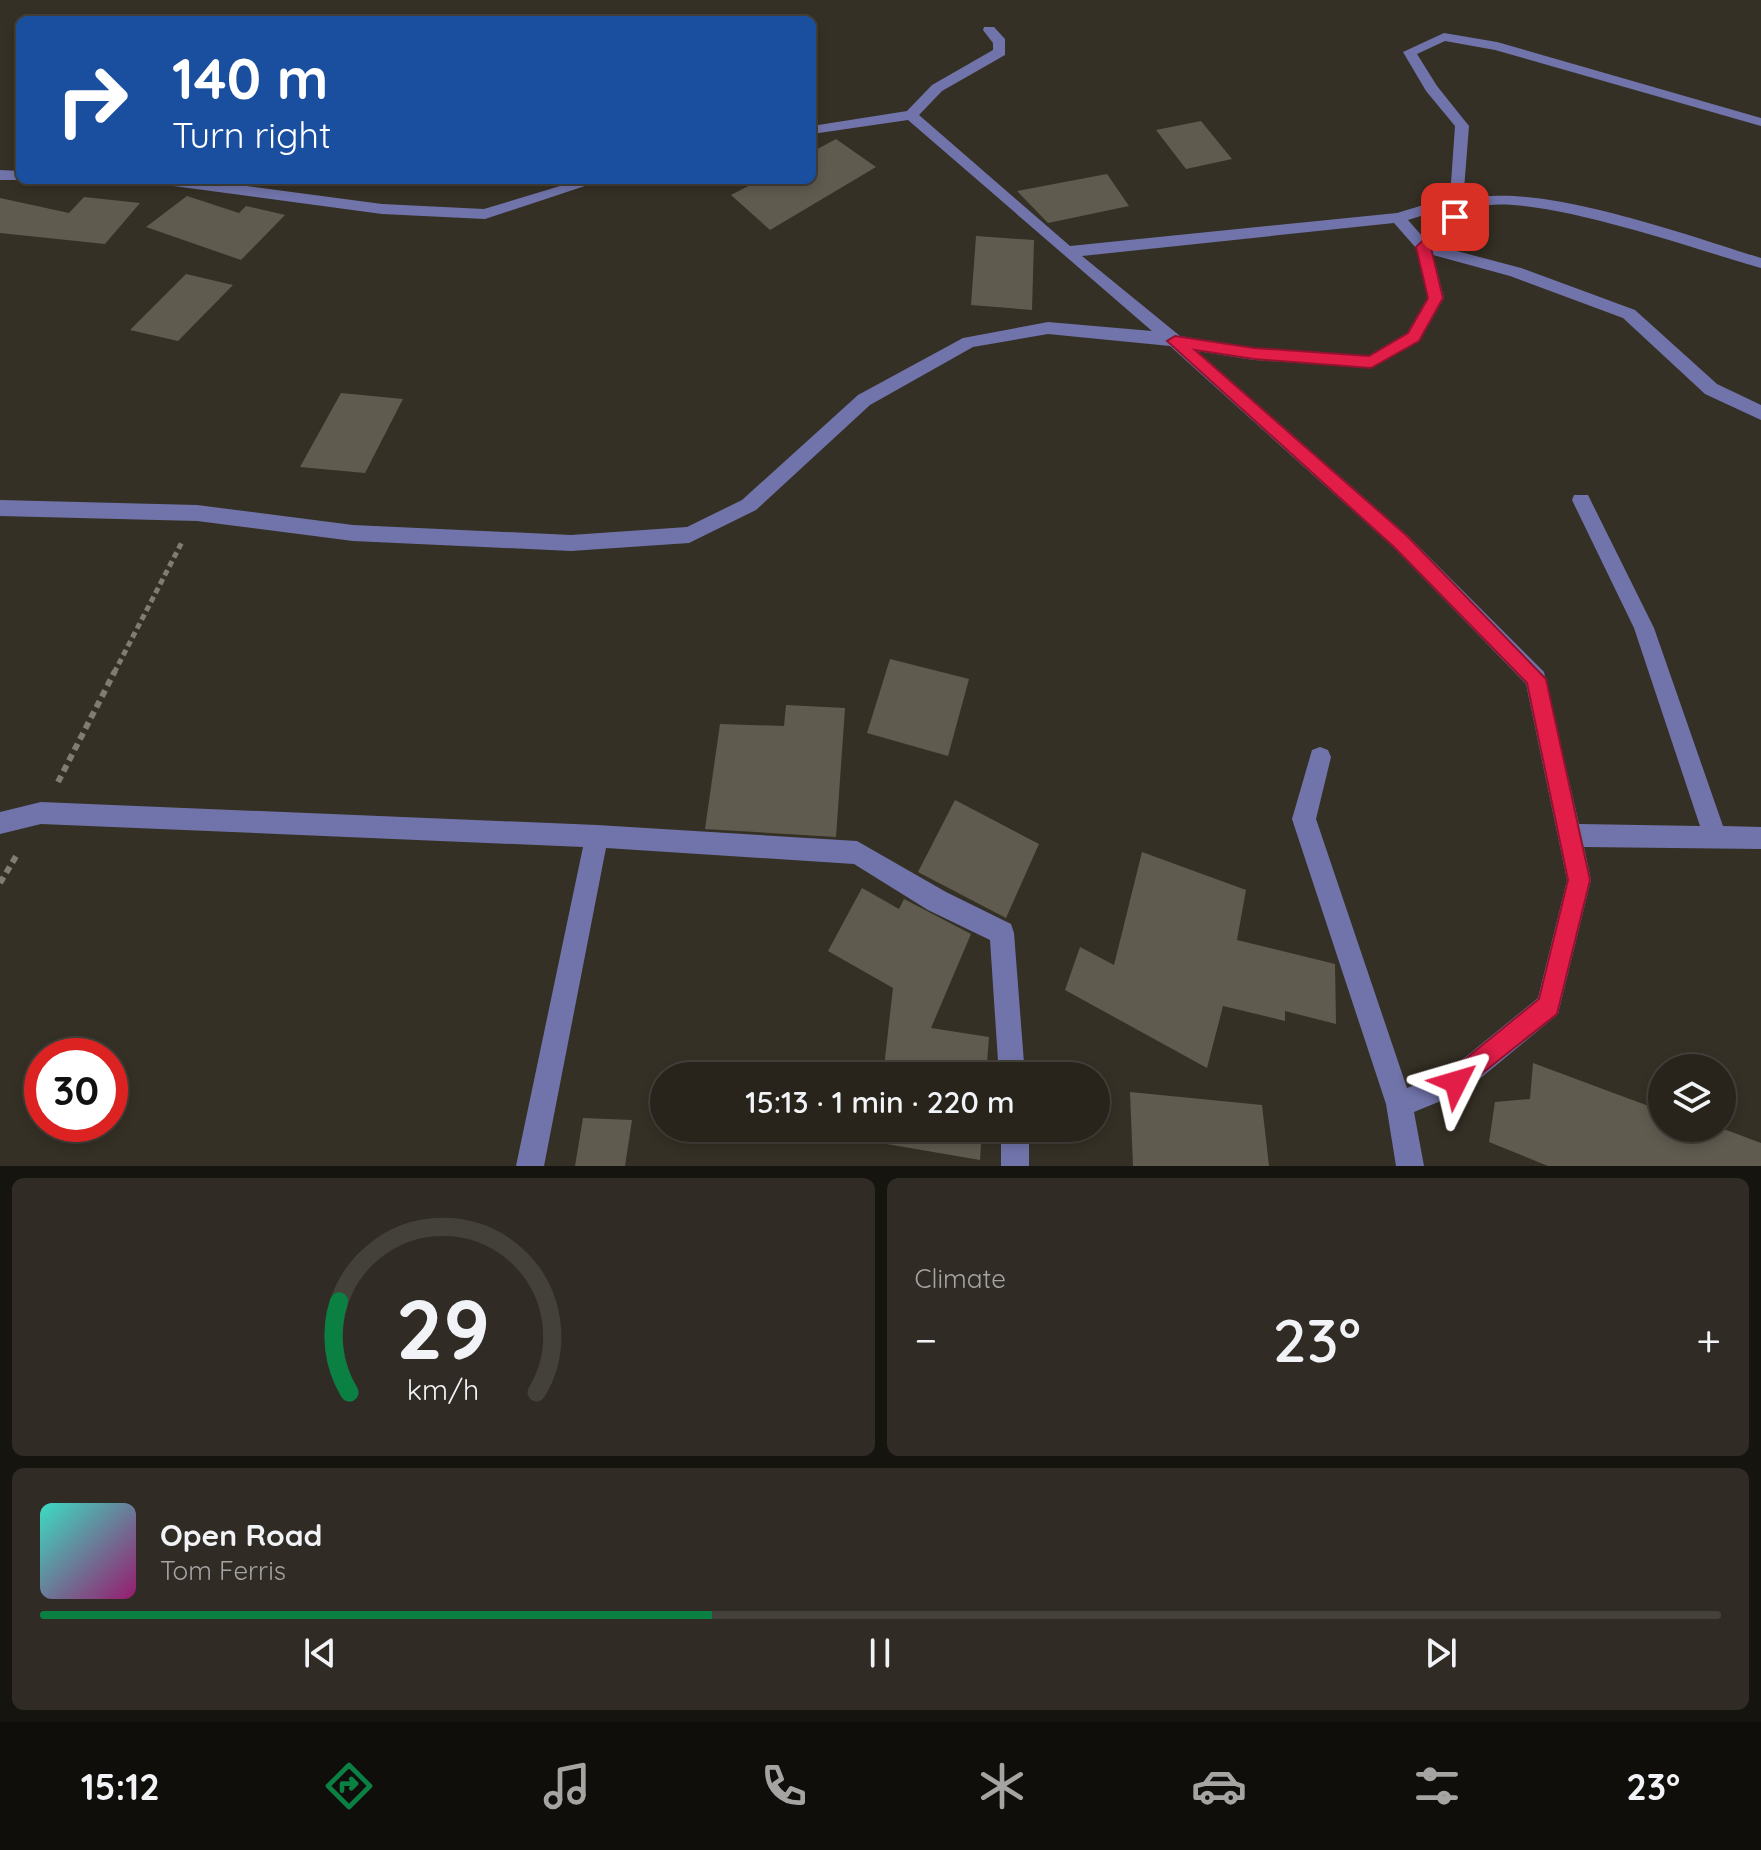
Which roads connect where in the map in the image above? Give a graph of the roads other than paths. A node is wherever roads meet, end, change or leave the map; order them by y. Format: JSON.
{"nodes":[{"id":1,"x":989,"y":30,"type":"dead end"},
{"id":2,"x":911,"y":115,"type":"junction"},
{"id":3,"x":1761,"y":122,"type":"edge"},
{"id":4,"x":816,"y":129,"type":"edge"},
{"id":5,"x":196,"y":184,"type":"edge"},
{"id":6,"x":583,"y":184,"type":"edge"},
{"id":7,"x":1398,"y":218,"type":"junction"},
{"id":8,"x":1423,"y":247,"type":"junction"},
{"id":9,"x":1067,"y":252,"type":"junction"},
{"id":10,"x":1761,"y":263,"type":"edge"},
{"id":11,"x":1175,"y":341,"type":"junction"},
{"id":12,"x":1761,"y":413,"type":"edge"},
{"id":13,"x":1581,"y":500,"type":"dead end"},
{"id":14,"x":0,"y":508,"type":"edge"},
{"id":15,"x":1320,"y":757,"type":"dead end"},
{"id":16,"x":0,"y":823,"type":"edge"},
{"id":17,"x":1569,"y":835,"type":"junction"},
{"id":18,"x":597,"y":836,"type":"junction"},
{"id":19,"x":1716,"y":838,"type":"junction"},
{"id":20,"x":1761,"y":838,"type":"edge"},
{"id":21,"x":1011,"y":1062,"type":"edge"},
{"id":22,"x":1399,"y":1104,"type":"junction"},
{"id":23,"x":1015,"y":1142,"type":"edge"},
{"id":24,"x":530,"y":1166,"type":"edge"},
{"id":25,"x":1015,"y":1166,"type":"edge"},
{"id":26,"x":1410,"y":1166,"type":"edge"}],
"edges":[{"from":1,"to":2,"type":"street"},
{"from":2,"to":4,"type":"street"},
{"from":2,"to":9,"type":"street"},
{"from":3,"to":7,"type":"street"},
{"from":5,"to":6,"type":"street"},
{"from":7,"to":8,"type":"street"},
{"from":7,"to":9,"type":"street"},
{"from":8,"to":10,"type":"street"},
{"from":8,"to":11,"type":"street"},
{"from":8,"to":12,"type":"street"},
{"from":9,"to":11,"type":"street"},
{"from":11,"to":14,"type":"street"},
{"from":11,"to":17,"type":"street"},
{"from":13,"to":19,"type":"street"},
{"from":15,"to":22,"type":"street"},
{"from":16,"to":18,"type":"street"},
{"from":17,"to":19,"type":"street"},
{"from":17,"to":22,"type":"street"},
{"from":18,"to":21,"type":"street"},
{"from":18,"to":24,"type":"street"},
{"from":19,"to":20,"type":"street"},
{"from":22,"to":26,"type":"street"},
{"from":23,"to":25,"type":"street"}]}
